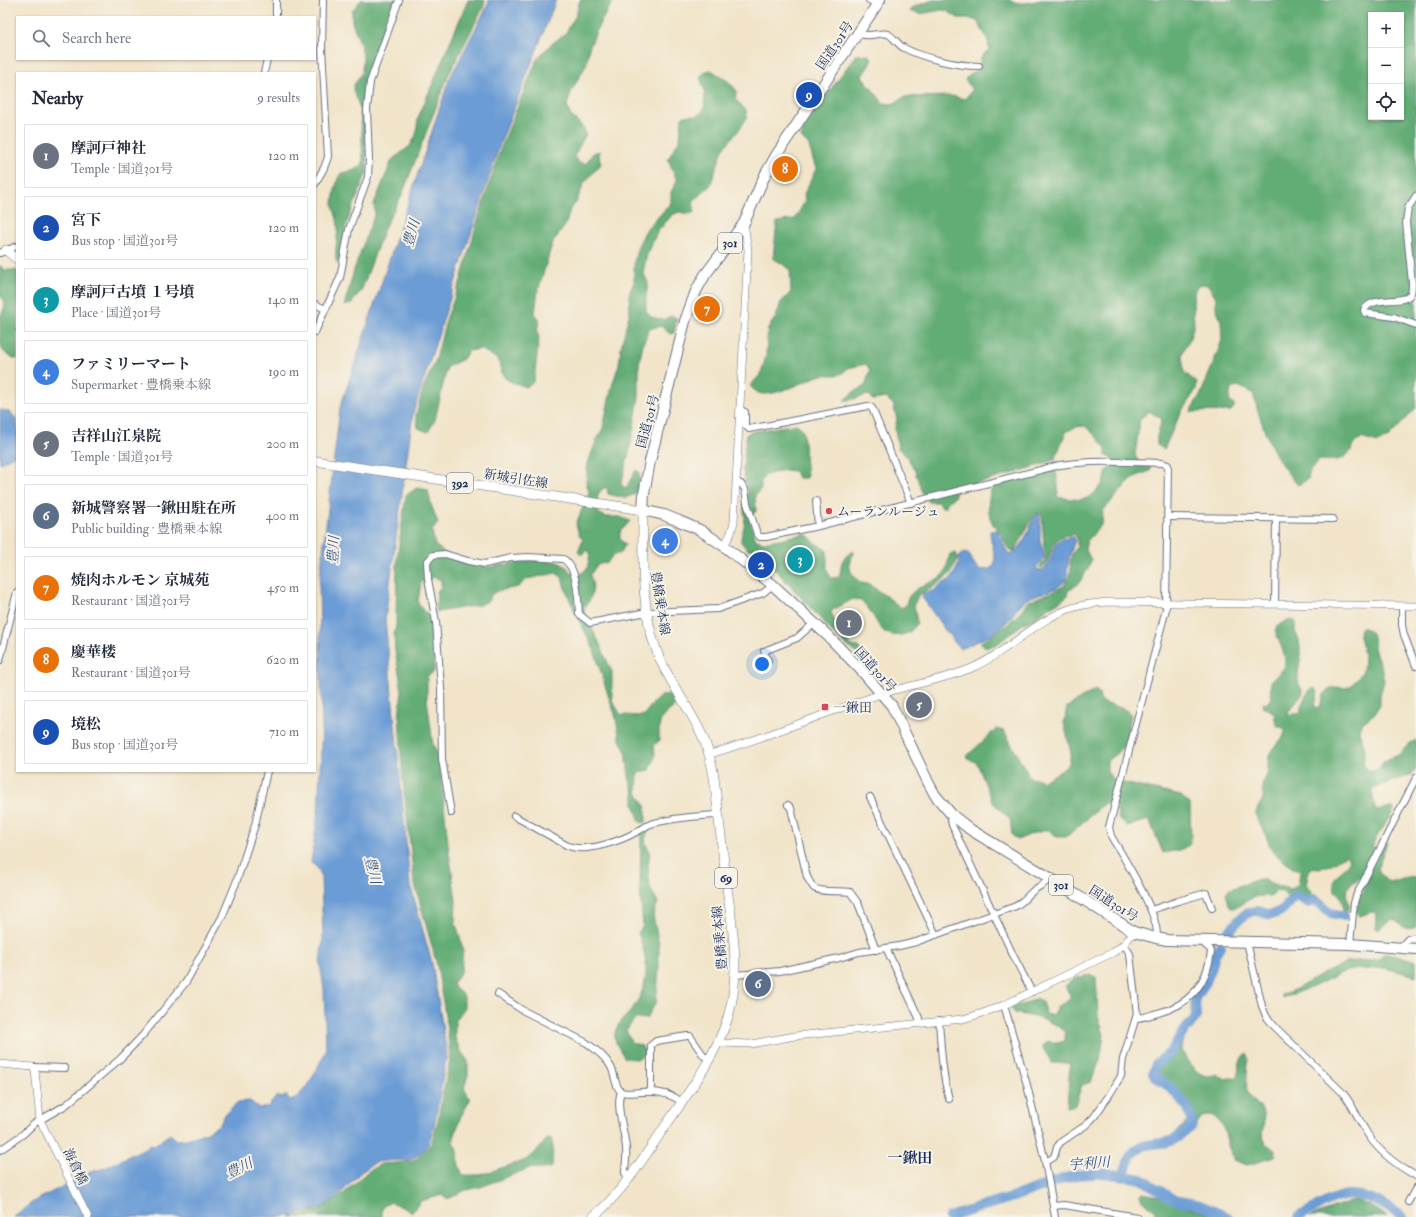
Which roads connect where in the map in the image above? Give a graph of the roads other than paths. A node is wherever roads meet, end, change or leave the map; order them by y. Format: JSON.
{"nodes":[{"id":1,"x":276,"y":0,"type":"edge"},
{"id":2,"x":322,"y":0,"type":"edge"},
{"id":3,"x":399,"y":0,"type":"edge"},
{"id":4,"x":875,"y":1,"type":"edge"},
{"id":5,"x":276,"y":16,"type":"edge"},
{"id":6,"x":858,"y":33,"type":"junction"},
{"id":7,"x":267,"y":60,"type":"edge"},
{"id":8,"x":978,"y":66,"type":"dead end"},
{"id":9,"x":264,"y":72,"type":"edge"},
{"id":10,"x":316,"y":182,"type":"edge"},
{"id":11,"x":1416,"y":196,"type":"edge"},
{"id":12,"x":744,"y":223,"type":"junction"},
{"id":13,"x":735,"y":237,"type":"junction"},
{"id":14,"x":747,"y":240,"type":"junction"},
{"id":15,"x":16,"y":246,"type":"edge"},
{"id":16,"x":2,"y":250,"type":"edge"},
{"id":17,"x":16,"y":258,"type":"edge"},
{"id":18,"x":316,"y":304,"type":"edge"},
{"id":19,"x":325,"y":309,"type":"junction"},
{"id":20,"x":1416,"y":325,"type":"edge"},
{"id":21,"x":316,"y":330,"type":"edge"},
{"id":22,"x":740,"y":410,"type":"junction"},
{"id":23,"x":316,"y":461,"type":"edge"},
{"id":24,"x":736,"y":482,"type":"junction"},
{"id":25,"x":816,"y":501,"type":"dead end"},
{"id":26,"x":911,"y":503,"type":"junction"},
{"id":27,"x":643,"y":510,"type":"junction"},
{"id":28,"x":1168,"y":517,"type":"junction"},
{"id":29,"x":1276,"y":518,"type":"junction"},
{"id":30,"x":1334,"y":519,"type":"dead end"},
{"id":31,"x":818,"y":526,"type":"junction"},
{"id":32,"x":724,"y":546,"type":"junction"},
{"id":33,"x":773,"y":585,"type":"junction"},
{"id":34,"x":16,"y":596,"type":"edge"},
{"id":35,"x":1166,"y":602,"type":"junction"},
{"id":36,"x":1275,"y":604,"type":"junction"},
{"id":37,"x":1402,"y":606,"type":"junction"},
{"id":38,"x":1416,"y":606,"type":"edge"},
{"id":39,"x":647,"y":612,"type":"junction"},
{"id":40,"x":814,"y":623,"type":"junction"},
{"id":41,"x":0,"y":660,"type":"edge"},
{"id":42,"x":768,"y":661,"type":"dead end"},
{"id":43,"x":1416,"y":666,"type":"edge"},
{"id":44,"x":883,"y":694,"type":"junction"},
{"id":45,"x":710,"y":754,"type":"junction"},
{"id":46,"x":267,"y":772,"type":"edge"},
{"id":47,"x":1416,"y":778,"type":"edge"},
{"id":48,"x":870,"y":796,"type":"dead end"},
{"id":49,"x":788,"y":805,"type":"dead end"},
{"id":50,"x":451,"y":813,"type":"dead end"},
{"id":51,"x":718,"y":815,"type":"junction"},
{"id":52,"x":952,"y":815,"type":"junction"},
{"id":53,"x":514,"y":816,"type":"dead end"},
{"id":54,"x":1050,"y":878,"type":"junction"},
{"id":55,"x":1212,"y":908,"type":"dead end"},
{"id":56,"x":1151,"y":910,"type":"junction"},
{"id":57,"x":994,"y":914,"type":"junction"},
{"id":58,"x":1134,"y":932,"type":"junction"},
{"id":59,"x":936,"y":936,"type":"junction"},
{"id":60,"x":1416,"y":937,"type":"edge"},
{"id":61,"x":1156,"y":938,"type":"junction"},
{"id":62,"x":1205,"y":941,"type":"junction"},
{"id":63,"x":1247,"y":942,"type":"junction"},
{"id":64,"x":1350,"y":944,"type":"junction"},
{"id":65,"x":1123,"y":945,"type":"junction"},
{"id":66,"x":1400,"y":947,"type":"junction"},
{"id":67,"x":886,"y":948,"type":"junction"},
{"id":68,"x":1416,"y":948,"type":"edge"},
{"id":69,"x":876,"y":950,"type":"junction"},
{"id":70,"x":735,"y":975,"type":"junction"},
{"id":71,"x":1032,"y":992,"type":"junction"},
{"id":72,"x":498,"y":994,"type":"dead end"},
{"id":73,"x":1004,"y":1005,"type":"junction"},
{"id":74,"x":1136,"y":1018,"type":"junction"},
{"id":75,"x":939,"y":1021,"type":"junction"},
{"id":76,"x":920,"y":1023,"type":"junction"},
{"id":77,"x":718,"y":1043,"type":"junction"},
{"id":78,"x":709,"y":1059,"type":"junction"},
{"id":79,"x":0,"y":1064,"type":"edge"},
{"id":80,"x":33,"y":1067,"type":"junction"},
{"id":81,"x":65,"y":1068,"type":"dead end"},
{"id":82,"x":621,"y":1092,"type":"junction"},
{"id":83,"x":651,"y":1092,"type":"junction"},
{"id":84,"x":949,"y":1099,"type":"dead end"},
{"id":85,"x":682,"y":1102,"type":"junction"},
{"id":86,"x":41,"y":1123,"type":"junction"},
{"id":87,"x":0,"y":1150,"type":"edge"},
{"id":88,"x":1045,"y":1161,"type":"junction"},
{"id":89,"x":630,"y":1176,"type":"junction"},
{"id":90,"x":1416,"y":1176,"type":"edge"},
{"id":91,"x":1416,"y":1188,"type":"edge"},
{"id":92,"x":1408,"y":1202,"type":"dead end"},
{"id":93,"x":1053,"y":1205,"type":"junction"},
{"id":94,"x":88,"y":1217,"type":"edge"},
{"id":95,"x":593,"y":1217,"type":"edge"},
{"id":96,"x":1055,"y":1217,"type":"edge"},
{"id":97,"x":1137,"y":1217,"type":"edge"}],
"edges":[{"from":1,"to":5,"type":"street"},
{"from":2,"to":10,"type":"street"},
{"from":3,"to":19,"type":"street"},
{"from":4,"to":6,"type":"highway","name":"国道301号","number":"301"},
{"from":6,"to":8,"type":"street"},
{"from":6,"to":12,"type":"highway","name":"国道301号","number":"301"},
{"from":7,"to":9,"type":"street"},
{"from":11,"to":20,"type":"street"},
{"from":12,"to":13,"type":"highway","name":"国道301号","number":"301"},
{"from":12,"to":14,"type":"street"},
{"from":13,"to":14,"type":"street"},
{"from":13,"to":27,"type":"highway","name":"国道301号","number":"301"},
{"from":14,"to":22,"type":"street"},
{"from":15,"to":16,"type":"street"},
{"from":16,"to":17,"type":"main road"},
{"from":18,"to":19,"type":"street"},
{"from":19,"to":21,"type":"street"},
{"from":22,"to":24,"type":"street"},
{"from":22,"to":26,"type":"street"},
{"from":23,"to":27,"type":"main road","name":"新城引佐線","number":"392"},
{"from":24,"to":31,"type":"street"},
{"from":24,"to":32,"type":"street"},
{"from":25,"to":31,"type":"street"},
{"from":26,"to":28,"type":"street"},
{"from":26,"to":31,"type":"street"},
{"from":27,"to":32,"type":"highway","name":"国道301号","number":"301"},
{"from":27,"to":39,"type":"main road","name":"豊橋乗本線","number":"69"},
{"from":28,"to":29,"type":"street"},
{"from":28,"to":35,"type":"street"},
{"from":29,"to":30,"type":"street"},
{"from":29,"to":36,"type":"street"},
{"from":32,"to":33,"type":"highway","name":"国道301号","number":"301"},
{"from":33,"to":39,"type":"street"},
{"from":33,"to":40,"type":"highway","name":"国道301号","number":"301"},
{"from":34,"to":41,"type":"street"},
{"from":35,"to":36,"type":"street"},
{"from":35,"to":44,"type":"street"},
{"from":35,"to":56,"type":"street"},
{"from":36,"to":37,"type":"street"},
{"from":37,"to":38,"type":"street"},
{"from":37,"to":43,"type":"street"},
{"from":39,"to":45,"type":"main road","name":"豊橋乗本線","number":"69"},
{"from":39,"to":50,"type":"street"},
{"from":40,"to":42,"type":"street"},
{"from":40,"to":44,"type":"highway","name":"国道301号","number":"301"},
{"from":44,"to":45,"type":"street"},
{"from":44,"to":52,"type":"highway","name":"国道301号","number":"301"},
{"from":45,"to":51,"type":"main road","name":"豊橋乗本線","number":"69"},
{"from":46,"to":86,"type":"street"},
{"from":47,"to":64,"type":"street"},
{"from":48,"to":59,"type":"street"},
{"from":49,"to":69,"type":"street"},
{"from":51,"to":53,"type":"street"},
{"from":51,"to":70,"type":"main road","name":"豊橋乗本線","number":"69"},
{"from":52,"to":54,"type":"highway","name":"国道301号","number":"301"},
{"from":52,"to":57,"type":"street"},
{"from":54,"to":57,"type":"street"},
{"from":54,"to":58,"type":"highway","name":"国道301号","number":"301"},
{"from":55,"to":56,"type":"street"},
{"from":56,"to":61,"type":"street"},
{"from":57,"to":59,"type":"street"},
{"from":57,"to":71,"type":"street"},
{"from":58,"to":61,"type":"highway","name":"国道301号","number":"301"},
{"from":58,"to":65,"type":"street"},
{"from":59,"to":67,"type":"street"},
{"from":60,"to":66,"type":"street"},
{"from":61,"to":62,"type":"highway","name":"国道301号","number":"301"},
{"from":62,"to":63,"type":"highway","name":"国道301号","number":"301"},
{"from":62,"to":74,"type":"street"},
{"from":63,"to":64,"type":"highway","name":"国道301号","number":"301"},
{"from":63,"to":90,"type":"street"},
{"from":64,"to":66,"type":"highway","name":"国道301号","number":"301"},
{"from":65,"to":71,"type":"street"},
{"from":65,"to":74,"type":"street"},
{"from":66,"to":68,"type":"highway","name":"国道301号","number":"301"},
{"from":67,"to":69,"type":"street"},
{"from":67,"to":76,"type":"street"},
{"from":69,"to":70,"type":"street"},
{"from":70,"to":77,"type":"main road","name":"豊橋乗本線","number":"69"},
{"from":71,"to":73,"type":"street"},
{"from":72,"to":82,"type":"street"},
{"from":73,"to":75,"type":"street"},
{"from":73,"to":88,"type":"street"},
{"from":74,"to":88,"type":"street"},
{"from":75,"to":76,"type":"street"},
{"from":75,"to":84,"type":"street"},
{"from":76,"to":77,"type":"street"},
{"from":77,"to":78,"type":"main road","name":"豊橋乗本線","number":"69"},
{"from":78,"to":83,"type":"street"},
{"from":78,"to":85,"type":"main road","name":"豊橋乗本線","number":"69"},
{"from":79,"to":80,"type":"street"},
{"from":80,"to":81,"type":"street"},
{"from":80,"to":86,"type":"street","name":"海倉橋"},
{"from":82,"to":83,"type":"street"},
{"from":82,"to":89,"type":"street"},
{"from":83,"to":85,"type":"street"},
{"from":85,"to":89,"type":"main road","name":"豊橋乗本線","number":"69"},
{"from":86,"to":87,"type":"street"},
{"from":86,"to":94,"type":"street","name":"海倉橋"},
{"from":88,"to":93,"type":"street"},
{"from":89,"to":95,"type":"main road","name":"豊橋乗本線","number":"69"},
{"from":91,"to":92,"type":"street"},
{"from":93,"to":96,"type":"street"},
{"from":93,"to":97,"type":"street"}]}
